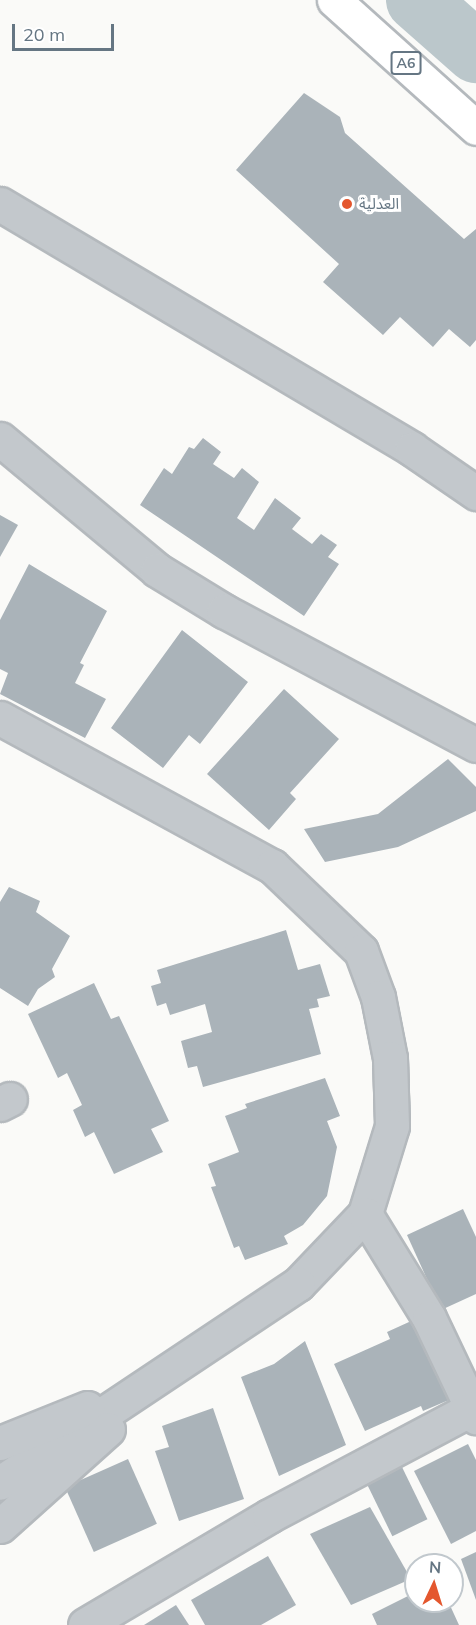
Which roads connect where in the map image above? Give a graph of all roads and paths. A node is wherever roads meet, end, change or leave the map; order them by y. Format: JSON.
{"nodes":[{"id":1,"x":334,"y":0,"type":"edge"},
{"id":2,"x":476,"y":128,"type":"edge"},
{"id":3,"x":0,"y":204,"type":"edge"},
{"id":4,"x":0,"y":439,"type":"edge"},
{"id":5,"x":476,"y":493,"type":"edge"},
{"id":6,"x":0,"y":718,"type":"edge"},
{"id":7,"x":476,"y":745,"type":"edge"},
{"id":8,"x":365,"y":1214,"type":"junction"},
{"id":9,"x":193,"y":1350,"type":"junction"},
{"id":10,"x":139,"y":1387,"type":"junction"},
{"id":11,"x":474,"y":1412,"type":"edge"},
{"id":12,"x":0,"y":1443,"type":"edge"},
{"id":13,"x":0,"y":1483,"type":"edge"},
{"id":14,"x":0,"y":1526,"type":"edge"},
{"id":15,"x":86,"y":1625,"type":"edge"}],
"edges":[{"from":1,"to":2,"type":"highway","number":"A6"},
{"from":3,"to":5,"type":"street"},
{"from":4,"to":7,"type":"street"},
{"from":6,"to":8,"type":"street"},
{"from":8,"to":9,"type":"street"},
{"from":8,"to":11,"type":"street"},
{"from":9,"to":10,"type":"street"},
{"from":9,"to":14,"type":"street"},
{"from":10,"to":12,"type":"street"},
{"from":10,"to":13,"type":"street"},
{"from":11,"to":15,"type":"street"}]}
